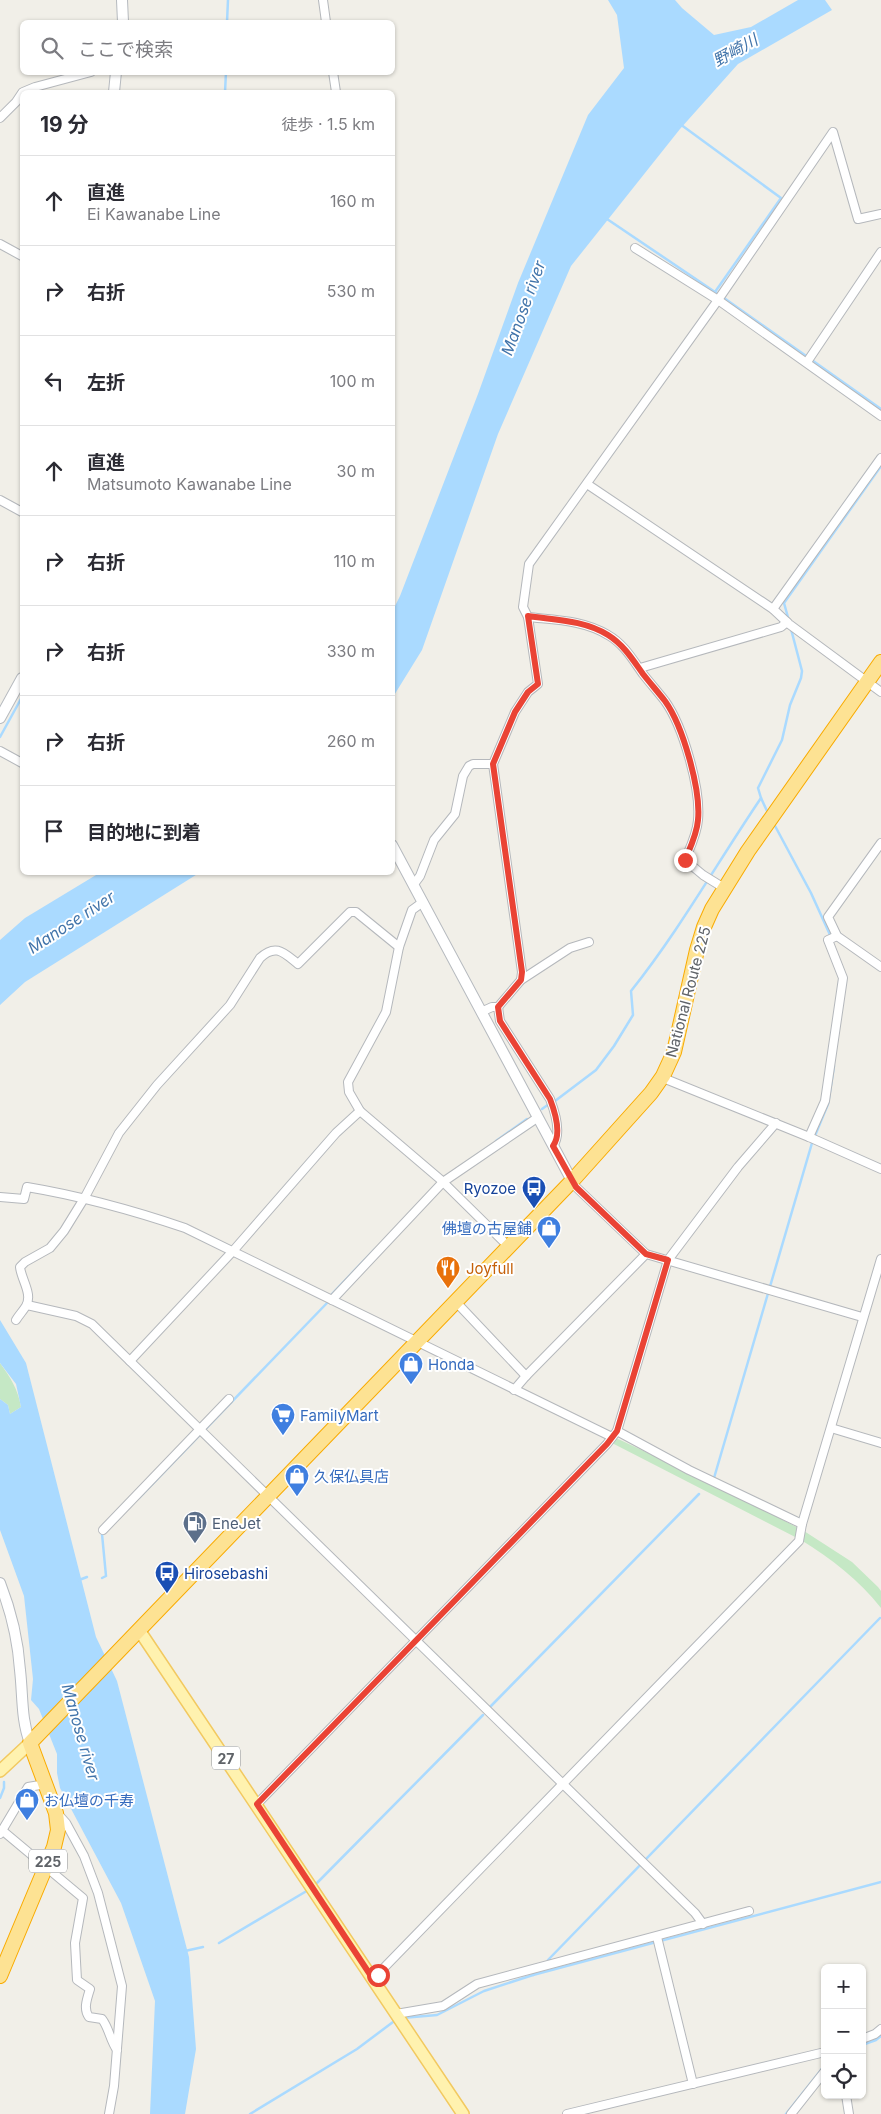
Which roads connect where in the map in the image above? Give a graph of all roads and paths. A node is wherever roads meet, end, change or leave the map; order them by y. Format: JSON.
{"nodes":[{"id":1,"x":122,"y":0,"type":"edge"},
{"id":2,"x":323,"y":0,"type":"edge"},
{"id":3,"x":124,"y":20,"type":"edge"},
{"id":4,"x":326,"y":20,"type":"edge"},
{"id":5,"x":80,"y":75,"type":"edge"},
{"id":6,"x":116,"y":75,"type":"edge"},
{"id":7,"x":333,"y":75,"type":"edge"},
{"id":8,"x":29,"y":90,"type":"edge"},
{"id":9,"x":114,"y":90,"type":"edge"},
{"id":10,"x":336,"y":90,"type":"edge"},
{"id":11,"x":20,"y":97,"type":"edge"},
{"id":12,"x":0,"y":118,"type":"edge"},
{"id":13,"x":881,"y":214,"type":"edge"},
{"id":14,"x":0,"y":244,"type":"edge"},
{"id":15,"x":635,"y":248,"type":"dead end"},
{"id":16,"x":881,"y":252,"type":"edge"},
{"id":17,"x":20,"y":255,"type":"edge"},
{"id":18,"x":718,"y":300,"type":"junction"},
{"id":19,"x":809,"y":360,"type":"junction"},
{"id":20,"x":881,"y":416,"type":"edge"},
{"id":21,"x":881,"y":458,"type":"edge"},
{"id":22,"x":587,"y":484,"type":"junction"},
{"id":23,"x":0,"y":500,"type":"edge"},
{"id":24,"x":20,"y":511,"type":"edge"},
{"id":25,"x":773,"y":609,"type":"junction"},
{"id":26,"x":528,"y":616,"type":"junction"},
{"id":27,"x":789,"y":624,"type":"junction"},
{"id":28,"x":881,"y":662,"type":"edge"},
{"id":29,"x":640,"y":668,"type":"junction"},
{"id":30,"x":20,"y":682,"type":"edge"},
{"id":31,"x":867,"y":683,"type":"junction"},
{"id":32,"x":881,"y":692,"type":"edge"},
{"id":33,"x":0,"y":718,"type":"edge"},
{"id":34,"x":0,"y":751,"type":"edge"},
{"id":35,"x":20,"y":762,"type":"edge"},
{"id":36,"x":493,"y":764,"type":"junction"},
{"id":37,"x":881,"y":843,"type":"edge"},
{"id":38,"x":395,"y":850,"type":"edge"},
{"id":39,"x":414,"y":884,"type":"junction"},
{"id":40,"x":724,"y":888,"type":"junction"},
{"id":41,"x":423,"y":902,"type":"junction"},
{"id":42,"x":834,"y":938,"type":"junction"},
{"id":43,"x":589,"y":942,"type":"dead end"},
{"id":44,"x":399,"y":947,"type":"junction"},
{"id":45,"x":881,"y":967,"type":"edge"},
{"id":46,"x":521,"y":980,"type":"junction"},
{"id":47,"x":498,"y":1007,"type":"junction"},
{"id":48,"x":481,"y":1012,"type":"junction"},
{"id":49,"x":663,"y":1076,"type":"junction"},
{"id":50,"x":360,"y":1111,"type":"junction"},
{"id":51,"x":537,"y":1118,"type":"junction"},
{"id":52,"x":776,"y":1123,"type":"junction"},
{"id":53,"x":812,"y":1138,"type":"junction"},
{"id":54,"x":553,"y":1146,"type":"junction"},
{"id":55,"x":881,"y":1169,"type":"edge"},
{"id":56,"x":442,"y":1181,"type":"junction"},
{"id":57,"x":572,"y":1181,"type":"junction"},
{"id":58,"x":0,"y":1197,"type":"edge"},
{"id":59,"x":85,"y":1197,"type":"junction"},
{"id":60,"x":509,"y":1247,"type":"junction"},
{"id":61,"x":234,"y":1251,"type":"junction"},
{"id":62,"x":646,"y":1254,"type":"junction"},
{"id":63,"x":881,"y":1259,"type":"edge"},
{"id":64,"x":668,"y":1260,"type":"junction"},
{"id":65,"x":332,"y":1300,"type":"junction"},
{"id":66,"x":456,"y":1302,"type":"junction"},
{"id":67,"x":27,"y":1305,"type":"junction"},
{"id":68,"x":862,"y":1317,"type":"junction"},
{"id":69,"x":16,"y":1320,"type":"dead end"},
{"id":70,"x":417,"y":1342,"type":"junction"},
{"id":71,"x":130,"y":1361,"type":"junction"},
{"id":72,"x":526,"y":1376,"type":"junction"},
{"id":73,"x":514,"y":1390,"type":"junction"},
{"id":74,"x":229,"y":1399,"type":"dead end"},
{"id":75,"x":831,"y":1428,"type":"junction"},
{"id":76,"x":202,"y":1432,"type":"junction"},
{"id":77,"x":614,"y":1434,"type":"junction"},
{"id":78,"x":881,"y":1443,"type":"edge"},
{"id":79,"x":270,"y":1495,"type":"junction"},
{"id":80,"x":802,"y":1524,"type":"junction"},
{"id":81,"x":103,"y":1530,"type":"dead end"},
{"id":82,"x":0,"y":1583,"type":"edge"},
{"id":83,"x":139,"y":1630,"type":"junction"},
{"id":84,"x":417,"y":1642,"type":"junction"},
{"id":85,"x":30,"y":1743,"type":"junction"},
{"id":86,"x":0,"y":1771,"type":"edge"},
{"id":87,"x":46,"y":1784,"type":"junction"},
{"id":88,"x":563,"y":1784,"type":"junction"},
{"id":89,"x":257,"y":1804,"type":"junction"},
{"id":90,"x":56,"y":1813,"type":"junction"},
{"id":91,"x":1,"y":1832,"type":"edge"},
{"id":92,"x":46,"y":1866,"type":"junction"},
{"id":93,"x":749,"y":1911,"type":"dead end"},
{"id":94,"x":702,"y":1924,"type":"junction"},
{"id":95,"x":657,"y":1940,"type":"junction"},
{"id":96,"x":0,"y":1976,"type":"edge"},
{"id":97,"x":373,"y":1979,"type":"junction"},
{"id":98,"x":398,"y":2017,"type":"junction"},
{"id":99,"x":881,"y":2029,"type":"edge"},
{"id":100,"x":866,"y":2037,"type":"edge"},
{"id":101,"x":118,"y":2050,"type":"junction"},
{"id":102,"x":821,"y":2053,"type":"edge"},
{"id":103,"x":821,"y":2076,"type":"edge"},
{"id":104,"x":693,"y":2084,"type":"junction"},
{"id":105,"x":847,"y":2099,"type":"edge"},
{"id":106,"x":595,"y":2111,"type":"edge"},
{"id":107,"x":108,"y":2114,"type":"edge"},
{"id":108,"x":463,"y":2114,"type":"edge"},
{"id":109,"x":567,"y":2114,"type":"edge"},
{"id":110,"x":791,"y":2114,"type":"edge"},
{"id":111,"x":850,"y":2114,"type":"edge"}],
"edges":[{"from":1,"to":3,"type":"main road"},
{"from":2,"to":4,"type":"street"},
{"from":5,"to":8,"type":"street"},
{"from":6,"to":9,"type":"main road"},
{"from":7,"to":10,"type":"street"},
{"from":11,"to":12,"type":"street"},
{"from":13,"to":18,"type":"street"},
{"from":14,"to":17,"type":"street"},
{"from":15,"to":18,"type":"street"},
{"from":16,"to":19,"type":"street"},
{"from":18,"to":19,"type":"street"},
{"from":18,"to":22,"type":"street"},
{"from":19,"to":20,"type":"street"},
{"from":21,"to":25,"type":"street"},
{"from":22,"to":25,"type":"street"},
{"from":22,"to":26,"type":"street"},
{"from":23,"to":24,"type":"street"},
{"from":25,"to":27,"type":"street"},
{"from":26,"to":29,"type":"street"},
{"from":26,"to":36,"type":"street"},
{"from":27,"to":29,"type":"street"},
{"from":27,"to":31,"type":"street"},
{"from":28,"to":31,"type":"highway","name":"National Route 225"},
{"from":29,"to":40,"type":"street"},
{"from":30,"to":33,"type":"main road"},
{"from":31,"to":32,"type":"street"},
{"from":31,"to":40,"type":"highway","name":"National Route 225"},
{"from":34,"to":35,"type":"street"},
{"from":36,"to":39,"type":"street"},
{"from":36,"to":46,"type":"street"},
{"from":37,"to":42,"type":"street"},
{"from":38,"to":39,"type":"main road"},
{"from":39,"to":41,"type":"main road"},
{"from":40,"to":49,"type":"highway","name":"National Route 225"},
{"from":41,"to":44,"type":"street"},
{"from":41,"to":48,"type":"main road"},
{"from":42,"to":45,"type":"street"},
{"from":42,"to":53,"type":"street"},
{"from":43,"to":46,"type":"street"},
{"from":44,"to":50,"type":"street"},
{"from":44,"to":59,"type":"street"},
{"from":46,"to":47,"type":"street"},
{"from":47,"to":48,"type":"street"},
{"from":47,"to":54,"type":"street"},
{"from":48,"to":51,"type":"main road"},
{"from":49,"to":52,"type":"street"},
{"from":49,"to":57,"type":"highway","name":"National Route 225"},
{"from":50,"to":56,"type":"street"},
{"from":50,"to":61,"type":"street"},
{"from":51,"to":54,"type":"main road"},
{"from":51,"to":56,"type":"street"},
{"from":52,"to":53,"type":"street"},
{"from":52,"to":64,"type":"street"},
{"from":53,"to":55,"type":"street"},
{"from":54,"to":57,"type":"main road"},
{"from":56,"to":60,"type":"street"},
{"from":56,"to":65,"type":"street"},
{"from":57,"to":60,"type":"highway","name":"National Route 225"},
{"from":57,"to":62,"type":"street"},
{"from":58,"to":59,"type":"street"},
{"from":59,"to":61,"type":"street"},
{"from":59,"to":67,"type":"street"},
{"from":60,"to":66,"type":"highway","name":"National Route 225"},
{"from":61,"to":65,"type":"street"},
{"from":61,"to":71,"type":"street"},
{"from":62,"to":64,"type":"street"},
{"from":62,"to":72,"type":"street"},
{"from":63,"to":68,"type":"street"},
{"from":64,"to":68,"type":"street"},
{"from":64,"to":77,"type":"street"},
{"from":65,"to":70,"type":"street"},
{"from":66,"to":70,"type":"highway","name":"National Route 225"},
{"from":66,"to":72,"type":"street"},
{"from":67,"to":69,"type":"street"},
{"from":67,"to":71,"type":"street"},
{"from":68,"to":75,"type":"street"},
{"from":70,"to":73,"type":"street"},
{"from":70,"to":79,"type":"highway","name":"National Route 225"},
{"from":71,"to":76,"type":"street"},
{"from":72,"to":73,"type":"street"},
{"from":73,"to":77,"type":"street"},
{"from":74,"to":76,"type":"street"},
{"from":75,"to":78,"type":"street"},
{"from":75,"to":80,"type":"street"},
{"from":76,"to":79,"type":"street"},
{"from":76,"to":81,"type":"street"},
{"from":77,"to":80,"type":"street"},
{"from":77,"to":84,"type":"street"},
{"from":79,"to":83,"type":"highway","name":"National Route 225"},
{"from":79,"to":84,"type":"street"},
{"from":80,"to":88,"type":"street"},
{"from":82,"to":85,"type":"main road"},
{"from":83,"to":85,"type":"highway","name":"National Route 225"},
{"from":83,"to":89,"type":"main road","number":"27"},
{"from":84,"to":88,"type":"street"},
{"from":84,"to":89,"type":"street"},
{"from":85,"to":86,"type":"main road"},
{"from":85,"to":87,"type":"highway","number":"225"},
{"from":87,"to":90,"type":"highway","number":"225"},
{"from":87,"to":91,"type":"street"},
{"from":88,"to":94,"type":"street"},
{"from":88,"to":97,"type":"street"},
{"from":89,"to":97,"type":"main road","number":"27"},
{"from":90,"to":92,"type":"highway","number":"225"},
{"from":90,"to":101,"type":"street"},
{"from":91,"to":92,"type":"street"},
{"from":92,"to":96,"type":"highway","number":"225"},
{"from":92,"to":101,"type":"street"},
{"from":93,"to":94,"type":"street"},
{"from":94,"to":95,"type":"street"},
{"from":95,"to":98,"type":"street"},
{"from":95,"to":104,"type":"street"},
{"from":97,"to":98,"type":"main road","number":"27"},
{"from":98,"to":108,"type":"main road","number":"27"},
{"from":99,"to":100,"type":"street"},
{"from":101,"to":107,"type":"street"},
{"from":102,"to":104,"type":"street"},
{"from":103,"to":110,"type":"street"},
{"from":104,"to":106,"type":"street"},
{"from":105,"to":111,"type":"street"},
{"from":106,"to":109,"type":"street"}]}
